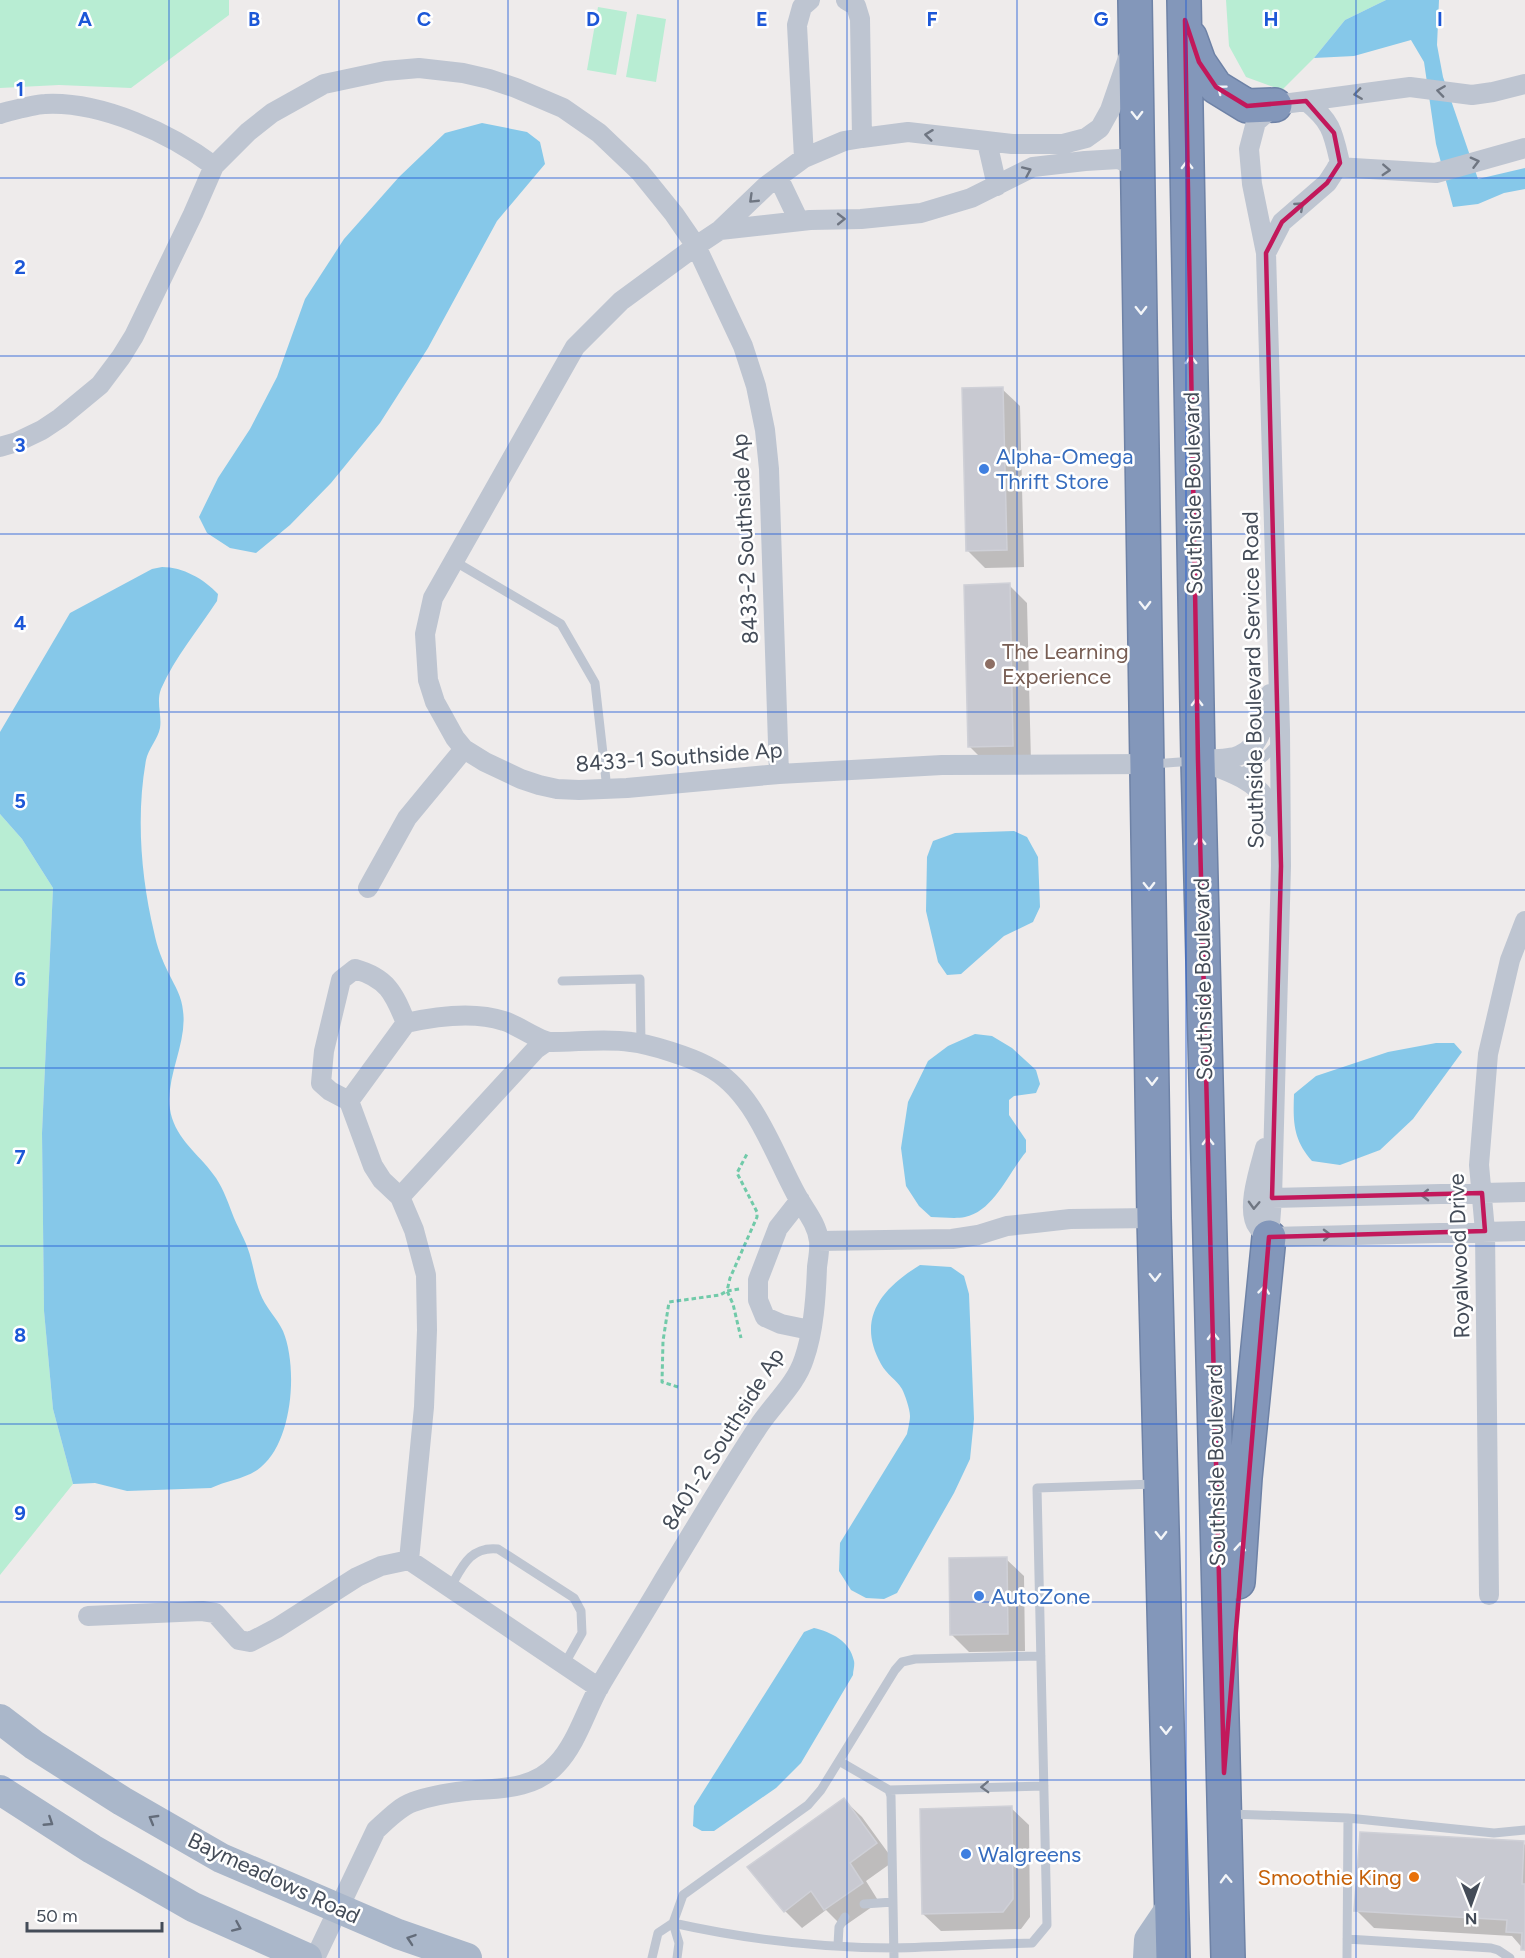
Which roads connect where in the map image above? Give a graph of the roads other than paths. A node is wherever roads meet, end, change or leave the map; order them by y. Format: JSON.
{"nodes":[{"id":1,"x":810,"y":0,"type":"edge"},
{"id":2,"x":846,"y":0,"type":"edge"},
{"id":3,"x":1135,"y":0,"type":"edge"},
{"id":4,"x":1184,"y":10,"type":"edge"},
{"id":5,"x":1136,"y":35,"type":"junction"},
{"id":6,"x":1525,"y":84,"type":"edge"},
{"id":7,"x":1290,"y":103,"type":"junction"},
{"id":8,"x":0,"y":114,"type":"edge"},
{"id":9,"x":862,"y":138,"type":"junction"},
{"id":10,"x":987,"y":142,"type":"junction"},
{"id":11,"x":1520,"y":150,"type":"edge"},
{"id":12,"x":804,"y":158,"type":"junction"},
{"id":13,"x":214,"y":166,"type":"junction"},
{"id":14,"x":1337,"y":167,"type":"junction"},
{"id":15,"x":1139,"y":175,"type":"junction"},
{"id":16,"x":778,"y":177,"type":"junction"},
{"id":17,"x":997,"y":186,"type":"junction"},
{"id":18,"x":799,"y":221,"type":"junction"},
{"id":19,"x":720,"y":230,"type":"junction"},
{"id":20,"x":696,"y":246,"type":"junction"},
{"id":21,"x":1266,"y":253,"type":"junction"},
{"id":22,"x":0,"y":447,"type":"edge"},
{"id":23,"x":454,"y":561,"type":"junction"},
{"id":24,"x":1277,"y":653,"type":"junction"},
{"id":25,"x":1280,"y":740,"type":"junction"},
{"id":26,"x":464,"y":749,"type":"junction"},
{"id":27,"x":1198,"y":760,"type":"junction"},
{"id":28,"x":1148,"y":764,"type":"junction"},
{"id":29,"x":779,"y":774,"type":"junction"},
{"id":30,"x":1235,"y":775,"type":"junction"},
{"id":31,"x":607,"y":789,"type":"junction"},
{"id":32,"x":1281,"y":866,"type":"junction"},
{"id":33,"x":368,"y":888,"type":"dead end"},
{"id":34,"x":1525,"y":921,"type":"edge"},
{"id":35,"x":562,"y":981,"type":"dead end"},
{"id":36,"x":406,"y":1023,"type":"junction"},
{"id":37,"x":546,"y":1042,"type":"junction"},
{"id":38,"x":641,"y":1044,"type":"junction"},
{"id":39,"x":349,"y":1101,"type":"junction"},
{"id":40,"x":1274,"y":1107,"type":"junction"},
{"id":41,"x":1525,"y":1192,"type":"edge"},
{"id":42,"x":1482,"y":1193,"type":"junction"},
{"id":43,"x":400,"y":1197,"type":"junction"},
{"id":44,"x":1272,"y":1198,"type":"junction"},
{"id":45,"x":800,"y":1200,"type":"junction"},
{"id":46,"x":1154,"y":1218,"type":"junction"},
{"id":47,"x":1485,"y":1231,"type":"junction"},
{"id":48,"x":1525,"y":1231,"type":"edge"},
{"id":49,"x":1269,"y":1237,"type":"junction"},
{"id":50,"x":819,"y":1241,"type":"junction"},
{"id":51,"x":810,"y":1330,"type":"junction"},
{"id":52,"x":1160,"y":1483,"type":"junction"},
{"id":53,"x":409,"y":1560,"type":"junction"},
{"id":54,"x":450,"y":1588,"type":"junction"},
{"id":55,"x":1489,"y":1595,"type":"dead end"},
{"id":56,"x":88,"y":1616,"type":"dead end"},
{"id":57,"x":1041,"y":1656,"type":"junction"},
{"id":58,"x":564,"y":1665,"type":"junction"},
{"id":59,"x":599,"y":1688,"type":"junction"},
{"id":60,"x":0,"y":1719,"type":"edge"},
{"id":61,"x":839,"y":1761,"type":"junction"},
{"id":62,"x":1224,"y":1773,"type":"junction"},
{"id":63,"x":1044,"y":1786,"type":"junction"},
{"id":64,"x":0,"y":1790,"type":"edge"},
{"id":65,"x":889,"y":1790,"type":"junction"},
{"id":66,"x":1224,"y":1813,"type":"junction"},
{"id":67,"x":1348,"y":1818,"type":"junction"},
{"id":68,"x":1525,"y":1830,"type":"edge"},
{"id":69,"x":893,"y":1902,"type":"junction"},
{"id":70,"x":864,"y":1904,"type":"dead end"},
{"id":71,"x":338,"y":1908,"type":"junction"},
{"id":72,"x":1170,"y":1909,"type":"junction"},
{"id":73,"x":845,"y":1917,"type":"dead end"},
{"id":74,"x":1228,"y":1921,"type":"junction"},
{"id":75,"x":673,"y":1923,"type":"junction"},
{"id":76,"x":1347,"y":1939,"type":"junction"},
{"id":77,"x":838,"y":1945,"type":"junction"},
{"id":78,"x":894,"y":1948,"type":"junction"},
{"id":79,"x":307,"y":1958,"type":"edge"},
{"id":80,"x":315,"y":1958,"type":"edge"},
{"id":81,"x":467,"y":1958,"type":"edge"},
{"id":82,"x":652,"y":1958,"type":"edge"},
{"id":83,"x":677,"y":1958,"type":"edge"},
{"id":84,"x":894,"y":1958,"type":"edge"},
{"id":85,"x":1148,"y":1958,"type":"edge"},
{"id":86,"x":1173,"y":1958,"type":"edge"},
{"id":87,"x":1228,"y":1958,"type":"edge"},
{"id":88,"x":1243,"y":1958,"type":"edge"},
{"id":89,"x":1347,"y":1958,"type":"edge"},
{"id":90,"x":1510,"y":1958,"type":"edge"}],
"edges":[{"from":1,"to":12,"type":"street"},
{"from":2,"to":9,"type":"street"},
{"from":3,"to":5,"type":"highway"},
{"from":7,"to":4,"type":"highway","one_way":true},
{"from":27,"to":4,"type":"highway","name":"Southside Boulevard","one_way":true},
{"from":5,"to":10,"type":"street","name":"8433-1 Southside Ap"},
{"from":5,"to":15,"type":"highway","one_way":true},
{"from":6,"to":7,"type":"street","one_way":true},
{"from":7,"to":14,"type":"street"},
{"from":7,"to":21,"type":"street","name":"Southside Boulevard Service Road"},
{"from":8,"to":13,"type":"street"},
{"from":10,"to":9,"type":"street","name":"8433-1 Southside Ap","one_way":true},
{"from":9,"to":12,"type":"street","name":"8433-1 Southside Ap"},
{"from":10,"to":17,"type":"street"},
{"from":14,"to":11,"type":"street","one_way":true},
{"from":12,"to":16,"type":"street","name":"8433-1 Southside Ap"},
{"from":13,"to":20,"type":"street","name":"8433-2 Southside Ap"},
{"from":13,"to":22,"type":"street","name":"8433-2 Southside Ap"},
{"from":21,"to":14,"type":"street","name":"Southside Boulevard Service Road","one_way":true},
{"from":17,"to":15,"type":"street","name":"8433-1 Southside Ap","one_way":true},
{"from":15,"to":28,"type":"highway","one_way":true},
{"from":16,"to":18,"type":"street"},
{"from":16,"to":19,"type":"street","name":"8433-1 Southside Ap","one_way":true},
{"from":18,"to":17,"type":"street","name":"8433-1 Southside Ap","one_way":true},
{"from":18,"to":19,"type":"street","name":"8433-1 Southside Ap"},
{"from":19,"to":20,"type":"street","name":"8433-1 Southside Ap"},
{"from":20,"to":23,"type":"street","name":"8433-1 Southside Ap"},
{"from":20,"to":29,"type":"street","name":"8433-2 Southside Ap"},
{"from":21,"to":24,"type":"street","name":"Southside Boulevard Service Road"},
{"from":23,"to":26,"type":"street","name":"8433-1 Southside Ap"},
{"from":23,"to":31,"type":"lane"},
{"from":24,"to":25,"type":"street","name":"Southside Boulevard Service Road"},
{"from":24,"to":27,"type":"street"},
{"from":25,"to":30,"type":"lane"},
{"from":25,"to":32,"type":"street","name":"Southside Boulevard Service Road"},
{"from":26,"to":31,"type":"street","name":"8433-1 Southside Ap"},
{"from":26,"to":33,"type":"street"},
{"from":27,"to":28,"type":"lane"},
{"from":27,"to":30,"type":"street"},
{"from":62,"to":27,"type":"highway","name":"Southside Boulevard","one_way":true},
{"from":28,"to":29,"type":"street","name":"8433-1 Southside Ap"},
{"from":28,"to":46,"type":"highway","one_way":true},
{"from":29,"to":31,"type":"street","name":"8433-1 Southside Ap"},
{"from":30,"to":32,"type":"street"},
{"from":32,"to":40,"type":"street","name":"Southside Boulevard Service Road"},
{"from":34,"to":42,"type":"street","name":"Royalwood Drive"},
{"from":35,"to":38,"type":"lane"},
{"from":36,"to":37,"type":"street"},
{"from":36,"to":39,"type":"street"},
{"from":36,"to":39,"type":"street"},
{"from":37,"to":38,"type":"street","name":"8401-2 Southside Ap"},
{"from":37,"to":43,"type":"street"},
{"from":38,"to":45,"type":"street","name":"8401-2 Southside Ap"},
{"from":39,"to":43,"type":"street"},
{"from":40,"to":44,"type":"street","name":"Southside Boulevard Service Road"},
{"from":40,"to":49,"type":"street","name":"Southside Boulevard Service Road","one_way":true},
{"from":41,"to":42,"type":"street"},
{"from":42,"to":44,"type":"street","one_way":true},
{"from":42,"to":47,"type":"street","name":"Royalwood Drive"},
{"from":43,"to":53,"type":"street"},
{"from":44,"to":49,"type":"street","name":"Southside Boulevard Service Road"},
{"from":45,"to":50,"type":"street","name":"8401-2 Southside Ap"},
{"from":45,"to":51,"type":"street"},
{"from":46,"to":50,"type":"street"},
{"from":46,"to":52,"type":"highway","one_way":true},
{"from":47,"to":48,"type":"street"},
{"from":49,"to":47,"type":"street","one_way":true},
{"from":47,"to":55,"type":"street","name":"Royalwood Drive"},
{"from":62,"to":49,"type":"highway","one_way":true},
{"from":50,"to":51,"type":"street","name":"8401-2 Southside Ap"},
{"from":51,"to":59,"type":"street","name":"8401-2 Southside Ap"},
{"from":52,"to":57,"type":"lane"},
{"from":52,"to":72,"type":"highway","one_way":true},
{"from":53,"to":54,"type":"street"},
{"from":53,"to":56,"type":"street"},
{"from":54,"to":58,"type":"street"},
{"from":54,"to":58,"type":"lane"},
{"from":57,"to":61,"type":"lane"},
{"from":57,"to":63,"type":"lane"},
{"from":58,"to":59,"type":"street"},
{"from":59,"to":71,"type":"street","name":"8401-2 Southside Ap"},
{"from":71,"to":60,"type":"main road","name":"Baymeadows Road","one_way":true},
{"from":61,"to":65,"type":"lane"},
{"from":61,"to":75,"type":"lane"},
{"from":62,"to":66,"type":"highway","name":"Southside Boulevard"},
{"from":63,"to":65,"type":"lane","one_way":true},
{"from":63,"to":78,"type":"lane"},
{"from":64,"to":79,"type":"main road","one_way":true},
{"from":65,"to":69,"type":"lane"},
{"from":66,"to":67,"type":"lane"},
{"from":74,"to":66,"type":"highway","name":"Southside Boulevard","one_way":true},
{"from":67,"to":68,"type":"lane"},
{"from":67,"to":76,"type":"lane"},
{"from":69,"to":70,"type":"lane"},
{"from":69,"to":78,"type":"lane"},
{"from":71,"to":80,"type":"street","name":"8401-2 Southside Ap"},
{"from":81,"to":71,"type":"main road","name":"Baymeadows Road","one_way":true},
{"from":72,"to":85,"type":"main road"},
{"from":72,"to":86,"type":"highway"},
{"from":73,"to":77,"type":"lane"},
{"from":74,"to":87,"type":"highway","name":"Southside Boulevard"},
{"from":74,"to":88,"type":"main road"},
{"from":75,"to":77,"type":"lane"},
{"from":75,"to":82,"type":"lane"},
{"from":75,"to":83,"type":"lane"},
{"from":76,"to":89,"type":"lane"},
{"from":76,"to":90,"type":"lane"},
{"from":77,"to":78,"type":"lane"},
{"from":78,"to":84,"type":"lane"}]}
